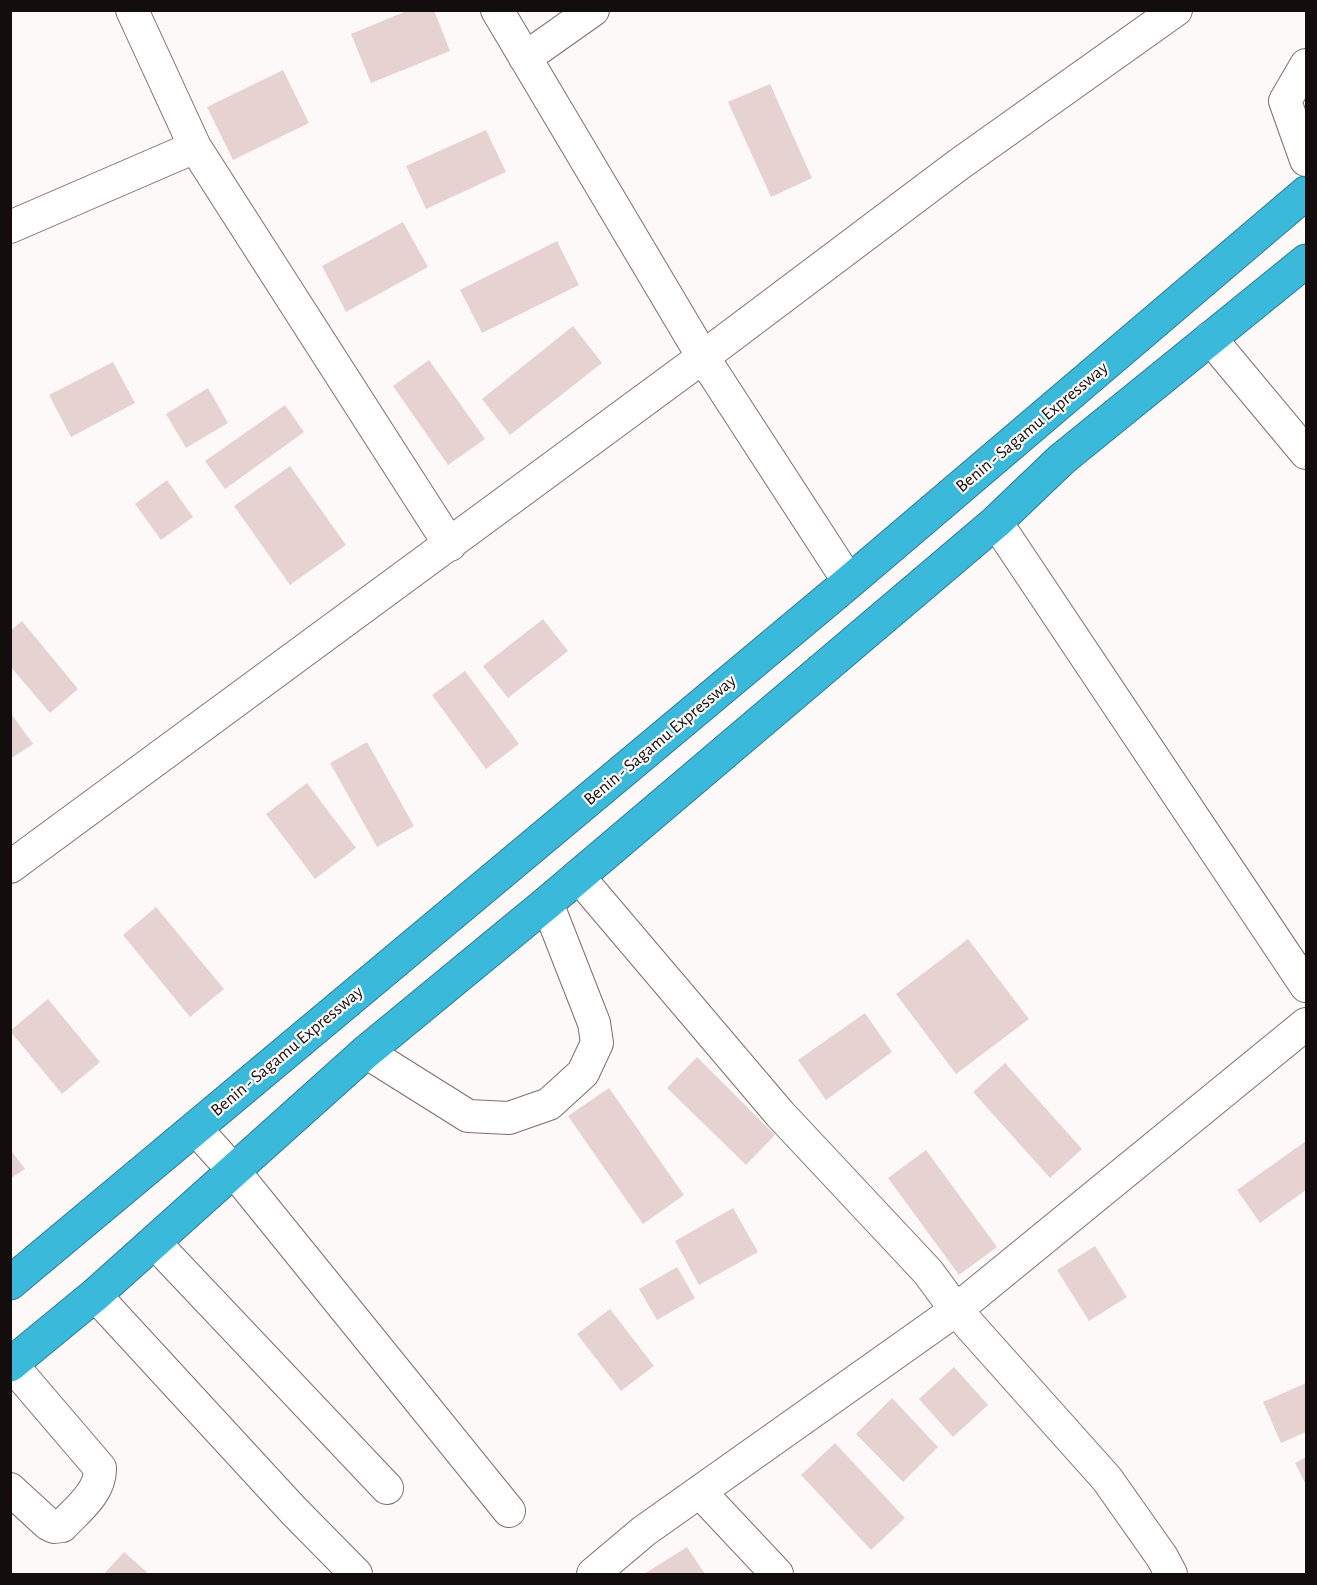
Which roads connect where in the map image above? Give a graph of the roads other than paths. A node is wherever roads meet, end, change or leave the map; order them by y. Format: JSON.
{"nodes":[{"id":1,"x":132,"y":10,"type":"edge"},
{"id":2,"x":497,"y":10,"type":"edge"},
{"id":3,"x":592,"y":10,"type":"edge"},
{"id":4,"x":1176,"y":10,"type":"edge"},
{"id":5,"x":525,"y":58,"type":"junction"},
{"id":6,"x":1306,"y":65,"type":"edge"},
{"id":7,"x":195,"y":147,"type":"junction"},
{"id":8,"x":1306,"y":160,"type":"edge"},
{"id":9,"x":1306,"y":193,"type":"edge"},
{"id":10,"x":10,"y":227,"type":"edge"},
{"id":11,"x":1306,"y":261,"type":"edge"},
{"id":12,"x":1210,"y":338,"type":"junction"},
{"id":13,"x":703,"y":357,"type":"junction"},
{"id":14,"x":1306,"y":453,"type":"edge"},
{"id":15,"x":996,"y":522,"type":"junction"},
{"id":16,"x":450,"y":545,"type":"junction"},
{"id":17,"x":849,"y":582,"type":"junction"},
{"id":18,"x":10,"y":867,"type":"edge"},
{"id":19,"x":578,"y":876,"type":"junction"},
{"id":20,"x":547,"y":903,"type":"junction"},
{"id":21,"x":1306,"y":986,"type":"edge"},
{"id":22,"x":1306,"y":1024,"type":"edge"},
{"id":23,"x":366,"y":1052,"type":"junction"},
{"id":24,"x":195,"y":1128,"type":"junction"},
{"id":25,"x":233,"y":1170,"type":"junction"},
{"id":26,"x":154,"y":1242,"type":"junction"},
{"id":27,"x":10,"y":1283,"type":"edge"},
{"id":28,"x":95,"y":1295,"type":"junction"},
{"id":29,"x":956,"y":1310,"type":"junction"},
{"id":30,"x":11,"y":1364,"type":"edge"},
{"id":31,"x":387,"y":1488,"type":"dead end"},
{"id":32,"x":10,"y":1489,"type":"edge"},
{"id":33,"x":700,"y":1492,"type":"junction"},
{"id":34,"x":508,"y":1511,"type":"dead end"},
{"id":35,"x":356,"y":1575,"type":"edge"},
{"id":36,"x":593,"y":1575,"type":"edge"},
{"id":37,"x":777,"y":1575,"type":"edge"},
{"id":38,"x":1171,"y":1575,"type":"edge"}],
"edges":[{"from":1,"to":7,"type":"street"},
{"from":2,"to":5,"type":"street"},
{"from":3,"to":5,"type":"street"},
{"from":4,"to":13,"type":"street"},
{"from":5,"to":13,"type":"street"},
{"from":6,"to":8,"type":"street"},
{"from":7,"to":10,"type":"street"},
{"from":7,"to":16,"type":"street"},
{"from":9,"to":17,"type":"highway","name":"Benin - Sagamu Expressway"},
{"from":11,"to":12,"type":"highway"},
{"from":12,"to":14,"type":"street"},
{"from":12,"to":15,"type":"highway"},
{"from":13,"to":16,"type":"street"},
{"from":13,"to":17,"type":"street"},
{"from":15,"to":19,"type":"highway"},
{"from":15,"to":21,"type":"street"},
{"from":16,"to":18,"type":"street"},
{"from":17,"to":24,"type":"highway","name":"Benin - Sagamu Expressway"},
{"from":19,"to":20,"type":"highway"},
{"from":19,"to":29,"type":"street"},
{"from":20,"to":23,"type":"highway"},
{"from":20,"to":23,"type":"street"},
{"from":22,"to":29,"type":"street"},
{"from":23,"to":25,"type":"highway"},
{"from":24,"to":25,"type":"street"},
{"from":24,"to":27,"type":"highway","name":"Benin - Sagamu Expressway"},
{"from":25,"to":26,"type":"highway"},
{"from":25,"to":34,"type":"street"},
{"from":26,"to":28,"type":"highway"},
{"from":26,"to":31,"type":"street"},
{"from":28,"to":30,"type":"highway"},
{"from":28,"to":35,"type":"street"},
{"from":29,"to":33,"type":"street"},
{"from":29,"to":38,"type":"street"},
{"from":30,"to":32,"type":"street"},
{"from":33,"to":36,"type":"street"},
{"from":33,"to":37,"type":"street"}]}
